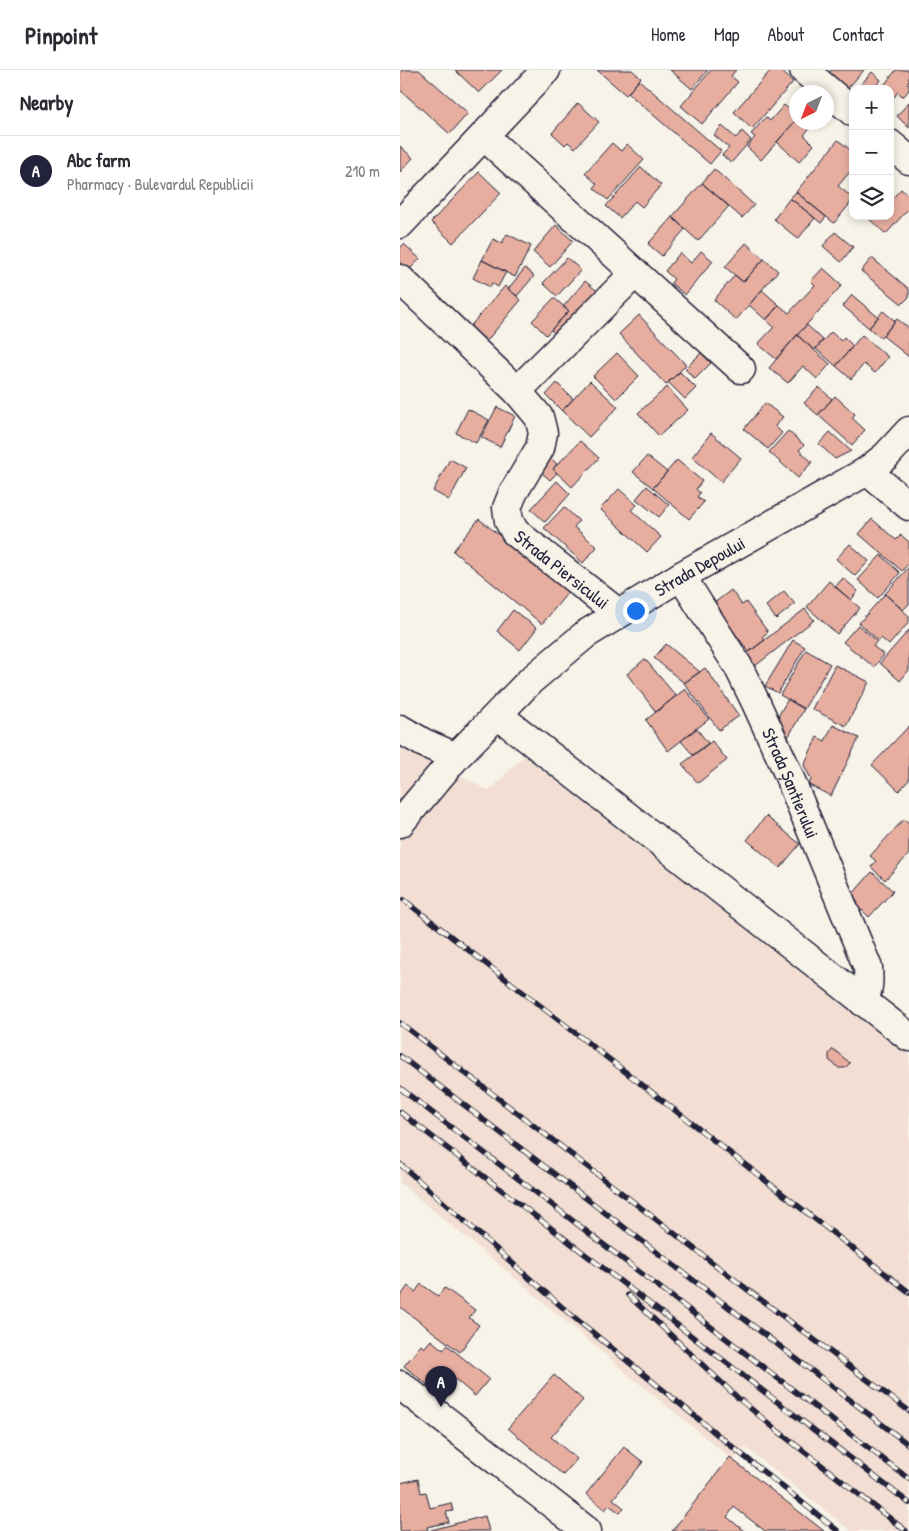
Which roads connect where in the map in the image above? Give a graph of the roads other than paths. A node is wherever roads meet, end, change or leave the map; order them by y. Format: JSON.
{"nodes":[{"id":1,"x":546,"y":70,"type":"edge"},
{"id":2,"x":806,"y":70,"type":"edge"},
{"id":3,"x":849,"y":108,"type":"edge"},
{"id":4,"x":484,"y":136,"type":"junction"},
{"id":5,"x":894,"y":147,"type":"edge"},
{"id":6,"x":909,"y":160,"type":"edge"},
{"id":7,"x":400,"y":224,"type":"edge"},
{"id":8,"x":635,"y":273,"type":"junction"},
{"id":9,"x":400,"y":279,"type":"edge"},
{"id":10,"x":741,"y":369,"type":"dead end"},
{"id":11,"x":517,"y":391,"type":"junction"},
{"id":12,"x":909,"y":432,"type":"edge"},
{"id":13,"x":867,"y":471,"type":"junction"},
{"id":14,"x":909,"y":506,"type":"edge"},
{"id":15,"x":681,"y":576,"type":"junction"},
{"id":16,"x":618,"y":613,"type":"junction"},
{"id":17,"x":498,"y":715,"type":"junction"},
{"id":18,"x":400,"y":729,"type":"edge"},
{"id":19,"x":456,"y":757,"type":"junction"},
{"id":20,"x":400,"y":823,"type":"edge"},
{"id":21,"x":863,"y":1002,"type":"junction"},
{"id":22,"x":909,"y":1037,"type":"edge"},
{"id":23,"x":400,"y":1385,"type":"edge"},
{"id":24,"x":587,"y":1531,"type":"edge"}],
"edges":[{"from":1,"to":4,"type":"street"},
{"from":2,"to":3,"type":"street"},
{"from":4,"to":7,"type":"street"},
{"from":4,"to":8,"type":"street"},
{"from":5,"to":6,"type":"street"},
{"from":8,"to":10,"type":"street"},
{"from":8,"to":11,"type":"street"},
{"from":9,"to":11,"type":"street","name":"Strada Piersicului"},
{"from":11,"to":16,"type":"street","name":"Strada Piersicului"},
{"from":12,"to":13,"type":"street","name":"Strada Depoului"},
{"from":13,"to":14,"type":"street"},
{"from":13,"to":15,"type":"street","name":"Strada Depoului"},
{"from":15,"to":16,"type":"street","name":"Strada Depoului"},
{"from":15,"to":21,"type":"street","name":"Strada Șantierului"},
{"from":16,"to":17,"type":"street","name":"Strada Depoului"},
{"from":17,"to":19,"type":"street","name":"Strada Depoului"},
{"from":17,"to":21,"type":"street"},
{"from":18,"to":19,"type":"street"},
{"from":19,"to":20,"type":"street","name":"Strada Depoului"},
{"from":21,"to":22,"type":"street"},
{"from":23,"to":24,"type":"street"}]}
